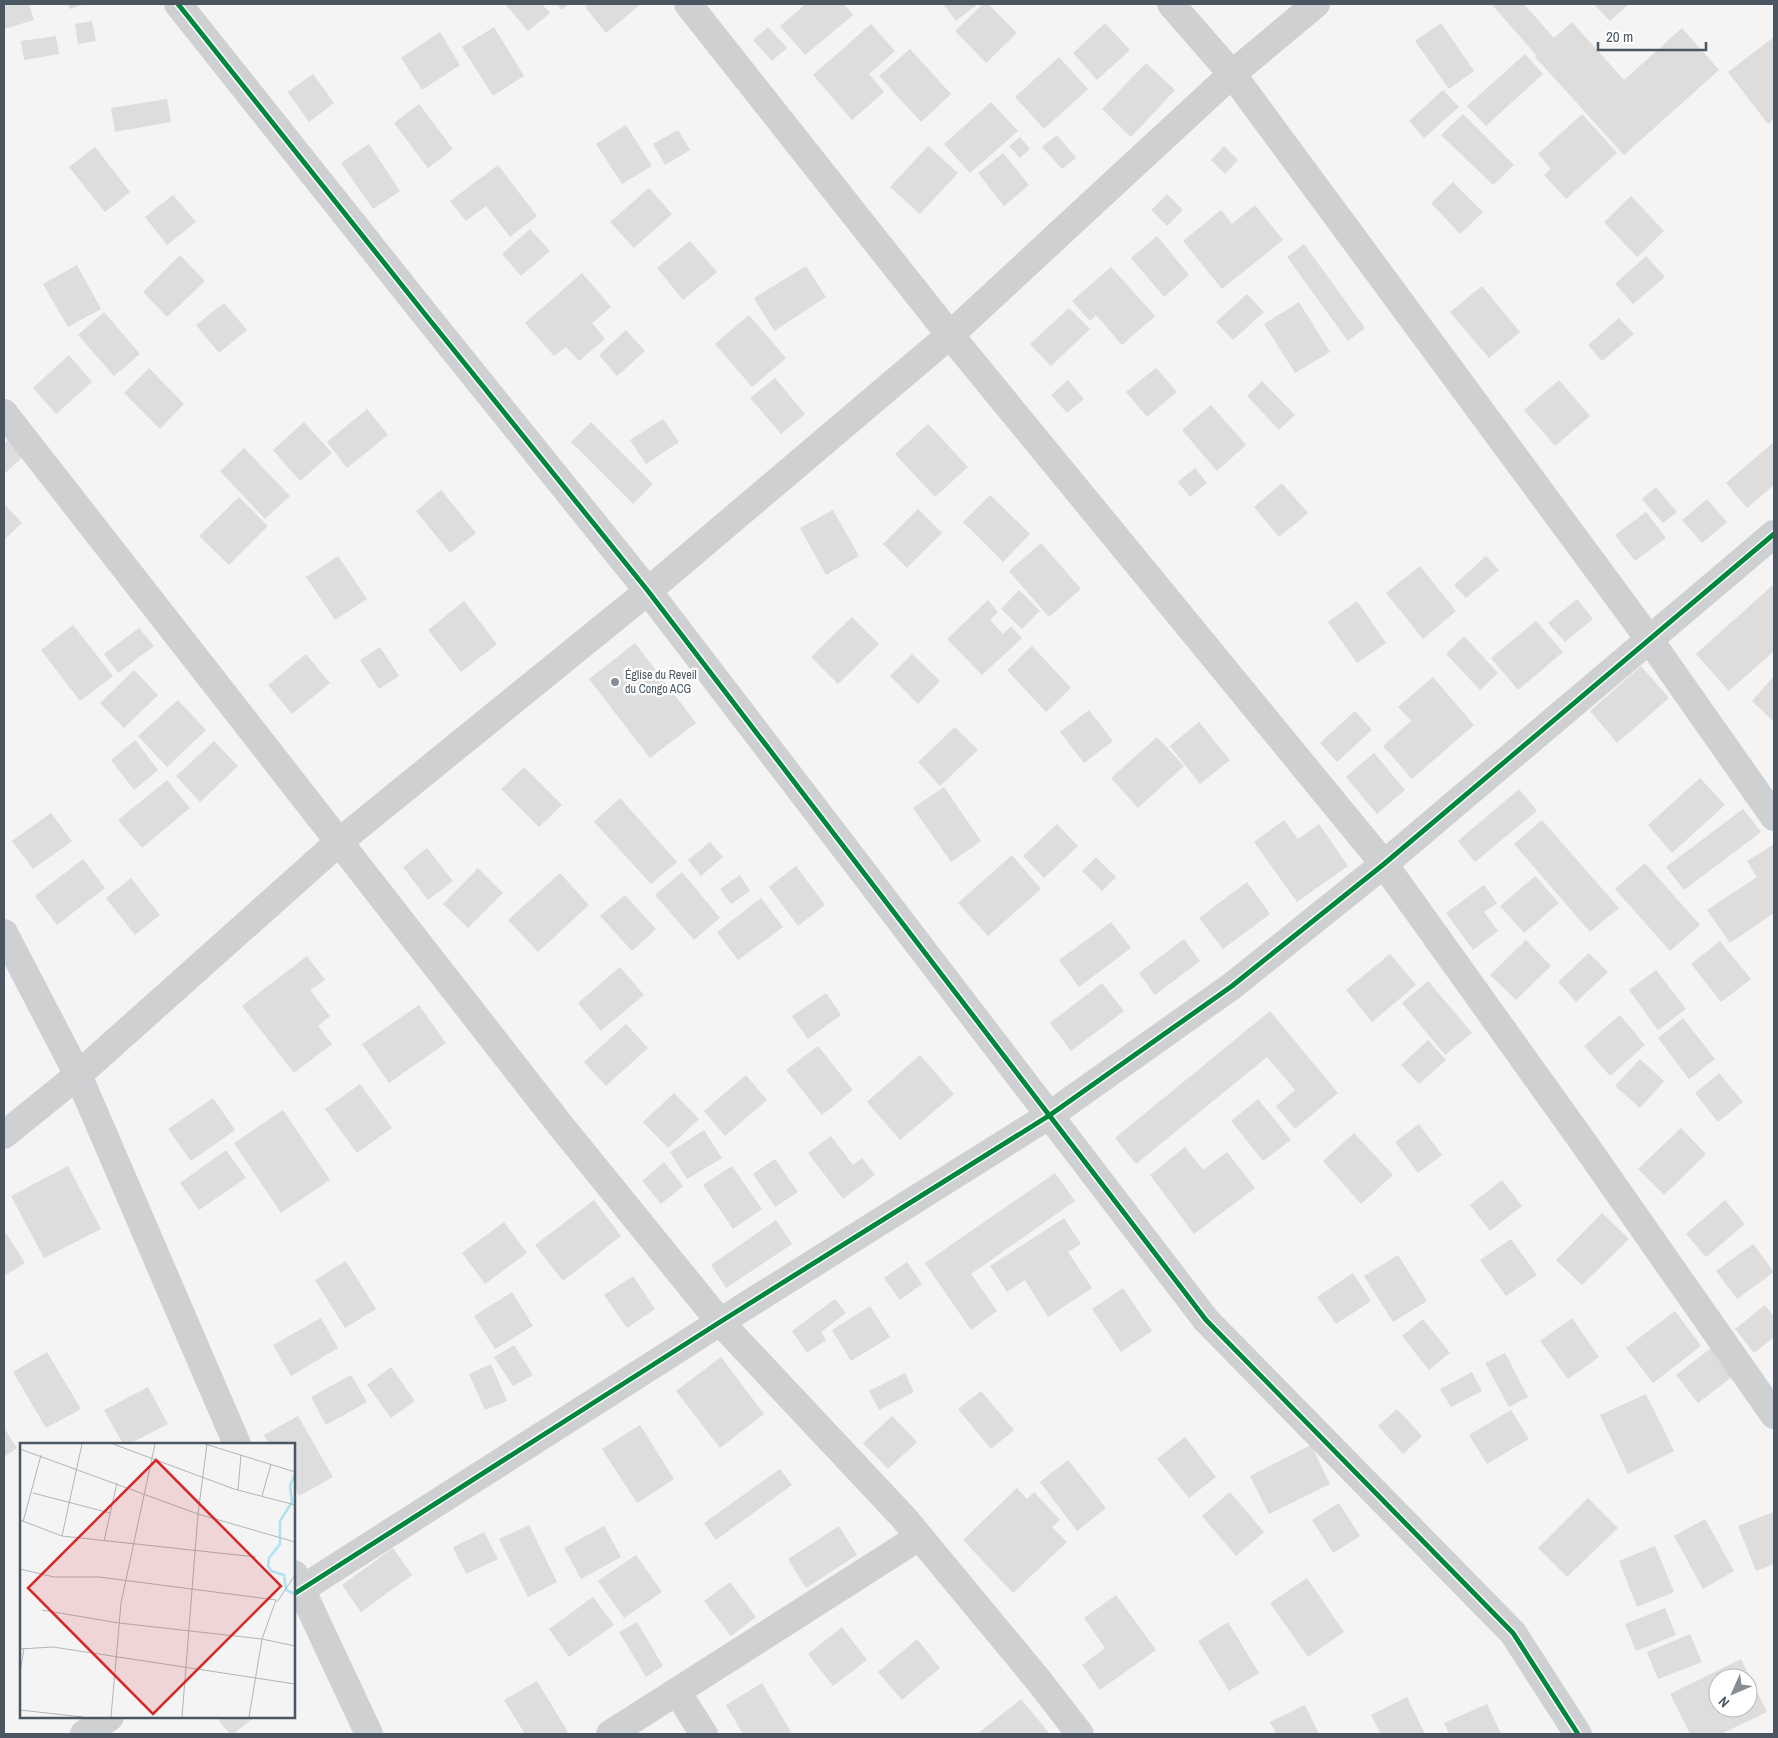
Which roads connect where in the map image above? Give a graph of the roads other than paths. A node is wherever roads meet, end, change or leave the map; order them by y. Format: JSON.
{"nodes":[{"id":1,"x":178,"y":4,"type":"edge"},
{"id":2,"x":688,"y":4,"type":"edge"},
{"id":3,"x":1171,"y":4,"type":"edge"},
{"id":4,"x":1316,"y":4,"type":"edge"},
{"id":5,"x":1232,"y":74,"type":"junction"},
{"id":6,"x":950,"y":335,"type":"junction"},
{"id":7,"x":4,"y":413,"type":"edge"},
{"id":8,"x":1774,"y":534,"type":"edge"},
{"id":9,"x":648,"y":591,"type":"junction"},
{"id":10,"x":1649,"y":639,"type":"junction"},
{"id":11,"x":1774,"y":817,"type":"edge"},
{"id":12,"x":339,"y":842,"type":"junction"},
{"id":13,"x":1384,"y":864,"type":"junction"},
{"id":14,"x":4,"y":933,"type":"edge"},
{"id":15,"x":78,"y":1075,"type":"junction"},
{"id":16,"x":1050,"y":1115,"type":"junction"},
{"id":17,"x":4,"y":1135,"type":"edge"},
{"id":18,"x":720,"y":1322,"type":"junction"},
{"id":19,"x":1774,"y":1415,"type":"edge"},
{"id":20,"x":238,"y":1443,"type":"edge"},
{"id":21,"x":920,"y":1536,"type":"junction"},
{"id":22,"x":296,"y":1586,"type":"edge"},
{"id":23,"x":677,"y":1692,"type":"junction"},
{"id":24,"x":108,"y":1718,"type":"edge"},
{"id":25,"x":84,"y":1734,"type":"edge"},
{"id":26,"x":369,"y":1734,"type":"edge"},
{"id":27,"x":610,"y":1734,"type":"edge"},
{"id":28,"x":704,"y":1734,"type":"edge"},
{"id":29,"x":1080,"y":1734,"type":"edge"},
{"id":30,"x":1578,"y":1734,"type":"edge"}],
"edges":[{"from":1,"to":9,"type":"street"},
{"from":2,"to":6,"type":"street"},
{"from":3,"to":5,"type":"street"},
{"from":4,"to":5,"type":"street"},
{"from":5,"to":6,"type":"street"},
{"from":5,"to":10,"type":"street"},
{"from":6,"to":9,"type":"street"},
{"from":6,"to":13,"type":"street"},
{"from":7,"to":12,"type":"street"},
{"from":8,"to":10,"type":"street"},
{"from":9,"to":12,"type":"street"},
{"from":9,"to":16,"type":"street"},
{"from":10,"to":11,"type":"street"},
{"from":10,"to":13,"type":"street"},
{"from":12,"to":15,"type":"street"},
{"from":12,"to":18,"type":"street"},
{"from":13,"to":16,"type":"street"},
{"from":13,"to":19,"type":"street"},
{"from":14,"to":15,"type":"street"},
{"from":15,"to":17,"type":"street"},
{"from":15,"to":20,"type":"street"},
{"from":16,"to":18,"type":"street"},
{"from":16,"to":30,"type":"street"},
{"from":18,"to":21,"type":"street"},
{"from":18,"to":22,"type":"street"},
{"from":21,"to":23,"type":"street"},
{"from":21,"to":29,"type":"street"},
{"from":22,"to":26,"type":"street"},
{"from":23,"to":27,"type":"street"},
{"from":23,"to":28,"type":"street"},
{"from":24,"to":25,"type":"street"}]}
